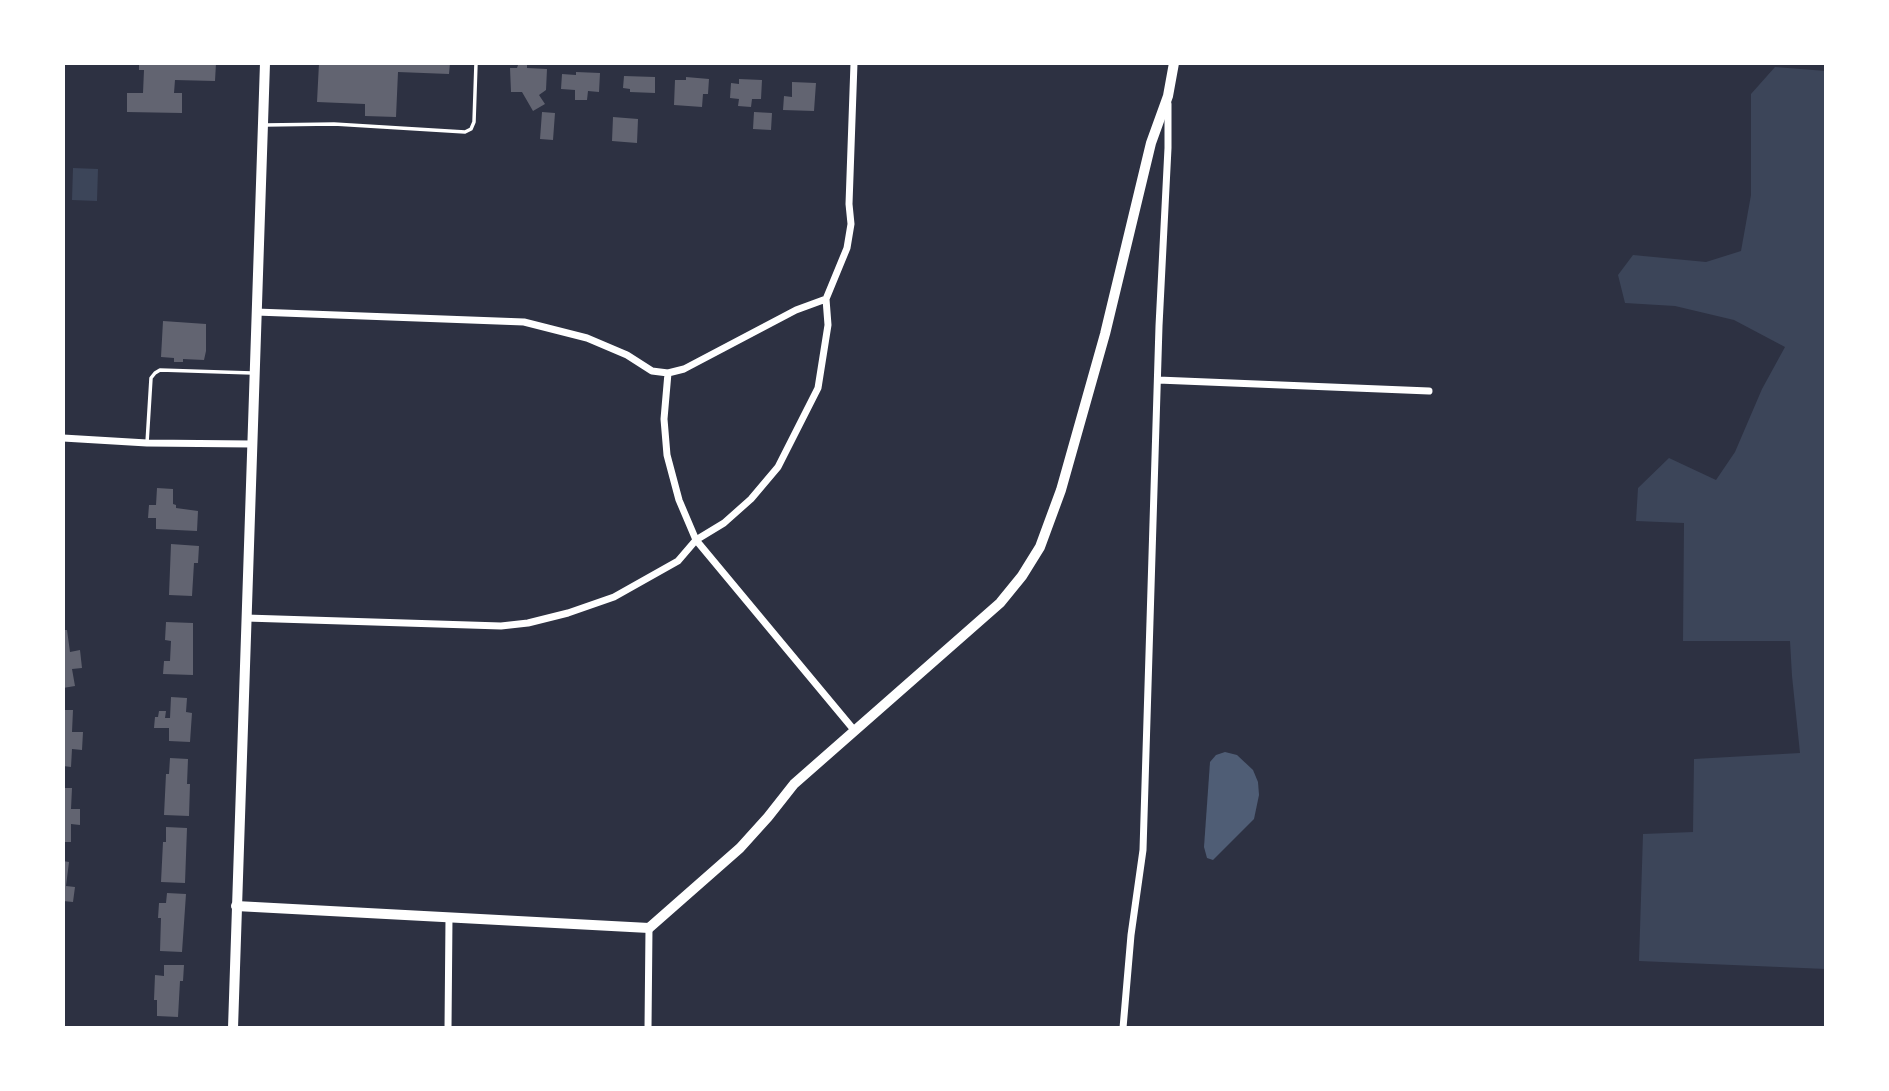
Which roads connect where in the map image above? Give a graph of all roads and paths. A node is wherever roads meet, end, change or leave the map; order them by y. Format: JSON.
{"nodes":[{"id":1,"x":265,"y":63,"type":"edge"},
{"id":2,"x":476,"y":63,"type":"edge"},
{"id":3,"x":854,"y":63,"type":"edge"},
{"id":4,"x":1174,"y":63,"type":"edge"},
{"id":5,"x":1168,"y":96,"type":"junction"},
{"id":6,"x":263,"y":125,"type":"junction"},
{"id":7,"x":826,"y":299,"type":"junction"},
{"id":8,"x":256,"y":312,"type":"junction"},
{"id":9,"x":254,"y":373,"type":"junction"},
{"id":10,"x":668,"y":373,"type":"junction"},
{"id":11,"x":1158,"y":380,"type":"junction"},
{"id":12,"x":1429,"y":391,"type":"dead end"},
{"id":13,"x":63,"y":438,"type":"edge"},
{"id":14,"x":147,"y":443,"type":"junction"},
{"id":15,"x":251,"y":444,"type":"junction"},
{"id":16,"x":696,"y":540,"type":"junction"},
{"id":17,"x":246,"y":618,"type":"junction"},
{"id":18,"x":854,"y":730,"type":"junction"},
{"id":19,"x":236,"y":906,"type":"junction"},
{"id":20,"x":449,"y":918,"type":"junction"},
{"id":21,"x":649,"y":928,"type":"junction"},
{"id":22,"x":233,"y":1028,"type":"edge"},
{"id":23,"x":449,"y":1028,"type":"edge"},
{"id":24,"x":648,"y":1028,"type":"edge"},
{"id":25,"x":1122,"y":1028,"type":"edge"}],
"edges":[{"from":1,"to":6,"type":"main road"},
{"from":2,"to":6,"type":"lane"},
{"from":3,"to":7,"type":"street"},
{"from":4,"to":5,"type":"street"},
{"from":5,"to":11,"type":"street"},
{"from":5,"to":18,"type":"street"},
{"from":6,"to":8,"type":"main road"},
{"from":7,"to":10,"type":"street"},
{"from":7,"to":16,"type":"street"},
{"from":8,"to":9,"type":"main road"},
{"from":8,"to":10,"type":"street"},
{"from":9,"to":14,"type":"lane"},
{"from":9,"to":15,"type":"main road"},
{"from":10,"to":16,"type":"street"},
{"from":11,"to":12,"type":"street"},
{"from":11,"to":25,"type":"street"},
{"from":13,"to":14,"type":"street"},
{"from":14,"to":15,"type":"street"},
{"from":15,"to":17,"type":"main road"},
{"from":16,"to":17,"type":"street"},
{"from":16,"to":18,"type":"street"},
{"from":17,"to":19,"type":"main road"},
{"from":18,"to":21,"type":"street"},
{"from":19,"to":20,"type":"street"},
{"from":19,"to":22,"type":"main road"},
{"from":20,"to":21,"type":"street"},
{"from":20,"to":23,"type":"street"},
{"from":21,"to":24,"type":"street"}]}
